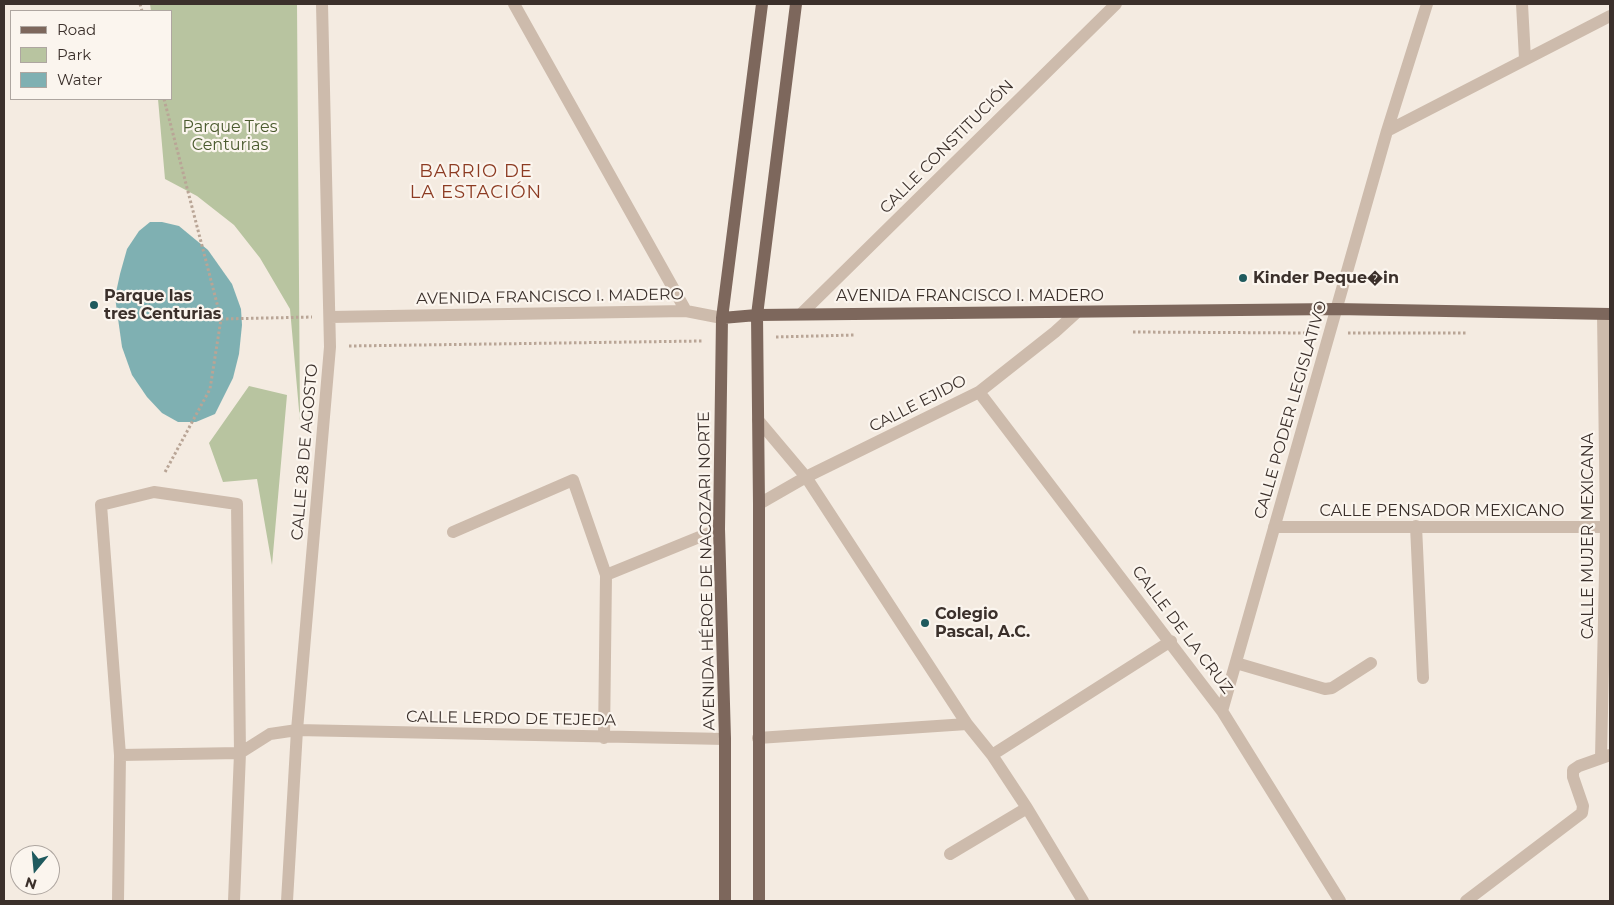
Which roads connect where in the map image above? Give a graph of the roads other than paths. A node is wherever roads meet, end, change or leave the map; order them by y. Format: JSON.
{"nodes":[{"id":1,"x":322,"y":4,"type":"edge"},
{"id":2,"x":514,"y":4,"type":"edge"},
{"id":3,"x":762,"y":4,"type":"edge"},
{"id":4,"x":796,"y":4,"type":"edge"},
{"id":5,"x":1116,"y":4,"type":"edge"},
{"id":6,"x":1427,"y":4,"type":"edge"},
{"id":7,"x":1522,"y":4,"type":"edge"},
{"id":8,"x":1610,"y":16,"type":"edge"},
{"id":9,"x":1525,"y":59,"type":"junction"},
{"id":10,"x":1387,"y":131,"type":"junction"},
{"id":11,"x":1336,"y":309,"type":"junction"},
{"id":12,"x":686,"y":311,"type":"junction"},
{"id":13,"x":1077,"y":312,"type":"junction"},
{"id":14,"x":801,"y":314,"type":"junction"},
{"id":15,"x":1607,"y":314,"type":"edge"},
{"id":16,"x":757,"y":315,"type":"junction"},
{"id":17,"x":330,"y":317,"type":"junction"},
{"id":18,"x":722,"y":318,"type":"junction"},
{"id":19,"x":978,"y":392,"type":"junction"},
{"id":20,"x":758,"y":420,"type":"junction"},
{"id":21,"x":806,"y":478,"type":"junction"},
{"id":22,"x":759,"y":504,"type":"junction"},
{"id":23,"x":1416,"y":526,"type":"junction"},
{"id":24,"x":1274,"y":527,"type":"junction"},
{"id":25,"x":1608,"y":527,"type":"edge"},
{"id":26,"x":719,"y":529,"type":"junction"},
{"id":27,"x":453,"y":532,"type":"dead end"},
{"id":28,"x":606,"y":575,"type":"junction"},
{"id":29,"x":1171,"y":641,"type":"junction"},
{"id":30,"x":1236,"y":663,"type":"junction"},
{"id":31,"x":1370,"y":663,"type":"dead end"},
{"id":32,"x":1423,"y":678,"type":"dead end"},
{"id":33,"x":1222,"y":711,"type":"junction"},
{"id":34,"x":967,"y":724,"type":"junction"},
{"id":35,"x":297,"y":730,"type":"junction"},
{"id":36,"x":604,"y":738,"type":"junction"},
{"id":37,"x":758,"y":738,"type":"junction"},
{"id":38,"x":725,"y":739,"type":"junction"},
{"id":39,"x":240,"y":753,"type":"junction"},
{"id":40,"x":120,"y":755,"type":"junction"},
{"id":41,"x":992,"y":755,"type":"junction"},
{"id":42,"x":1606,"y":757,"type":"edge"},
{"id":43,"x":1027,"y":808,"type":"junction"},
{"id":44,"x":950,"y":854,"type":"dead end"},
{"id":45,"x":118,"y":901,"type":"edge"},
{"id":46,"x":234,"y":901,"type":"edge"},
{"id":47,"x":287,"y":901,"type":"edge"},
{"id":48,"x":725,"y":901,"type":"edge"},
{"id":49,"x":759,"y":901,"type":"edge"},
{"id":50,"x":1083,"y":901,"type":"edge"},
{"id":51,"x":1340,"y":901,"type":"edge"},
{"id":52,"x":1466,"y":901,"type":"edge"}],
"edges":[{"from":1,"to":17,"type":"street","name":"CALLE 28 DE AGOSTO"},
{"from":2,"to":12,"type":"street"},
{"from":3,"to":18,"type":"main road","name":"AVENIDA HÉROE DE NACOZARI NORTE"},
{"from":4,"to":16,"type":"main road"},
{"from":5,"to":14,"type":"street","name":"CALLE CONSTITUCIÓN"},
{"from":6,"to":10,"type":"street","name":"CALLE PODER LEGISLATIVO"},
{"from":7,"to":9,"type":"street"},
{"from":8,"to":9,"type":"street"},
{"from":9,"to":10,"type":"street"},
{"from":10,"to":11,"type":"street","name":"CALLE PODER LEGISLATIVO"},
{"from":11,"to":13,"type":"main road","name":"AVENIDA FRANCISCO I. MADERO"},
{"from":11,"to":15,"type":"main road","name":"AVENIDA FRANCISCO I. MADERO"},
{"from":11,"to":24,"type":"street","name":"CALLE PODER LEGISLATIVO"},
{"from":12,"to":17,"type":"street","name":"AVENIDA FRANCISCO I. MADERO"},
{"from":12,"to":18,"type":"street","name":"AVENIDA FRANCISCO I. MADERO"},
{"from":13,"to":14,"type":"main road","name":"AVENIDA FRANCISCO I. MADERO"},
{"from":13,"to":19,"type":"street","name":"CALLE EJIDO"},
{"from":14,"to":16,"type":"main road","name":"AVENIDA FRANCISCO I. MADERO"},
{"from":15,"to":25,"type":"street","name":"CALLE MUJER MEXICANA"},
{"from":16,"to":18,"type":"main road","name":"AVENIDA FRANCISCO I. MADERO"},
{"from":16,"to":20,"type":"main road"},
{"from":17,"to":35,"type":"street","name":"CALLE 28 DE AGOSTO"},
{"from":18,"to":26,"type":"main road","name":"AVENIDA HÉROE DE NACOZARI NORTE"},
{"from":19,"to":21,"type":"street","name":"CALLE EJIDO"},
{"from":19,"to":29,"type":"street","name":"CALLE DE LA CRUZ"},
{"from":20,"to":21,"type":"street"},
{"from":20,"to":22,"type":"main road"},
{"from":21,"to":22,"type":"street","name":"CALLE EJIDO"},
{"from":21,"to":34,"type":"street"},
{"from":22,"to":37,"type":"main road"},
{"from":23,"to":24,"type":"street","name":"CALLE PENSADOR MEXICANO"},
{"from":23,"to":25,"type":"street","name":"CALLE PENSADOR MEXICANO"},
{"from":23,"to":32,"type":"street"},
{"from":24,"to":30,"type":"street","name":"CALLE PODER LEGISLATIVO"},
{"from":25,"to":42,"type":"street","name":"CALLE MUJER MEXICANA"},
{"from":26,"to":28,"type":"street"},
{"from":26,"to":38,"type":"main road","name":"AVENIDA HÉROE DE NACOZARI NORTE"},
{"from":27,"to":28,"type":"street"},
{"from":28,"to":36,"type":"street"},
{"from":29,"to":33,"type":"street","name":"CALLE DE LA CRUZ"},
{"from":29,"to":41,"type":"street"},
{"from":30,"to":31,"type":"street"},
{"from":30,"to":33,"type":"street","name":"CALLE PODER LEGISLATIVO"},
{"from":33,"to":51,"type":"street","name":"CALLE DE LA CRUZ"},
{"from":34,"to":37,"type":"street"},
{"from":34,"to":41,"type":"street"},
{"from":35,"to":36,"type":"street","name":"CALLE LERDO DE TEJEDA"},
{"from":35,"to":39,"type":"street","name":"CALLE LERDO DE TEJEDA"},
{"from":35,"to":47,"type":"street","name":"CALLE 28 DE AGOSTO"},
{"from":36,"to":38,"type":"street","name":"CALLE LERDO DE TEJEDA"},
{"from":37,"to":49,"type":"main road"},
{"from":38,"to":48,"type":"main road","name":"AVENIDA HÉROE DE NACOZARI NORTE"},
{"from":39,"to":40,"type":"street"},
{"from":39,"to":40,"type":"street"},
{"from":39,"to":46,"type":"street"},
{"from":40,"to":45,"type":"street"},
{"from":41,"to":43,"type":"street"},
{"from":42,"to":52,"type":"street"},
{"from":43,"to":44,"type":"street"},
{"from":43,"to":50,"type":"street"}]}
